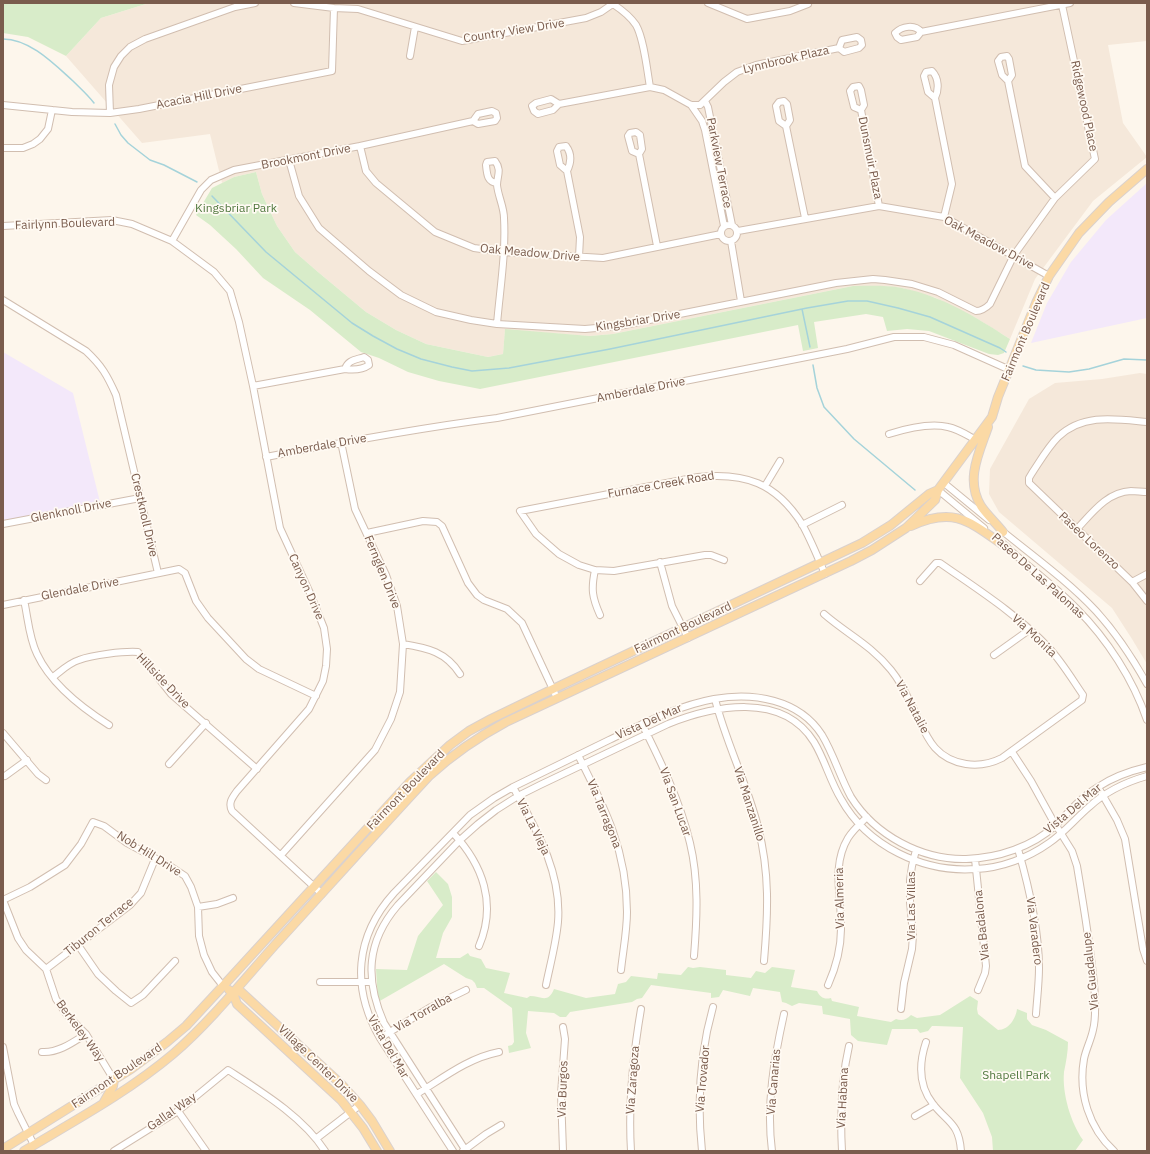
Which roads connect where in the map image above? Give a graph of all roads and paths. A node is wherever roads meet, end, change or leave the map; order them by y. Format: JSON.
{"nodes":[{"id":1,"x":255,"y":3,"type":"edge"},
{"id":2,"x":294,"y":3,"type":"edge"},
{"id":3,"x":614,"y":3,"type":"edge"},
{"id":4,"x":708,"y":3,"type":"edge"},
{"id":5,"x":1070,"y":3,"type":"edge"},
{"id":6,"x":808,"y":4,"type":"edge"},
{"id":7,"x":234,"y":5,"type":"edge"},
{"id":8,"x":1062,"y":5,"type":"junction"},
{"id":9,"x":334,"y":8,"type":"junction"},
{"id":10,"x":415,"y":27,"type":"junction"},
{"id":11,"x":921,"y":32,"type":"dead end"},
{"id":12,"x":839,"y":48,"type":"dead end"},
{"id":13,"x":410,"y":56,"type":"dead end"},
{"id":14,"x":1008,"y":80,"type":"dead end"},
{"id":15,"x":650,"y":87,"type":"junction"},
{"id":16,"x":935,"y":98,"type":"dead end"},
{"id":17,"x":705,"y":101,"type":"junction"},
{"id":18,"x":559,"y":104,"type":"dead end"},
{"id":19,"x":3,"y":105,"type":"edge"},
{"id":20,"x":691,"y":105,"type":"junction"},
{"id":21,"x":52,"y":110,"type":"junction"},
{"id":22,"x":861,"y":110,"type":"dead end"},
{"id":23,"x":110,"y":113,"type":"junction"},
{"id":24,"x":473,"y":121,"type":"dead end"},
{"id":25,"x":786,"y":126,"type":"dead end"},
{"id":26,"x":711,"y":145,"type":"junction"},
{"id":27,"x":360,"y":146,"type":"junction"},
{"id":28,"x":3,"y":148,"type":"edge"},
{"id":29,"x":639,"y":154,"type":"dead end"},
{"id":30,"x":289,"y":160,"type":"junction"},
{"id":31,"x":1147,"y":169,"type":"edge"},
{"id":32,"x":567,"y":171,"type":"dead end"},
{"id":33,"x":497,"y":183,"type":"dead end"},
{"id":34,"x":723,"y":185,"type":"junction"},
{"id":35,"x":716,"y":186,"type":"junction"},
{"id":36,"x":1055,"y":198,"type":"junction"},
{"id":37,"x":879,"y":206,"type":"junction"},
{"id":38,"x":944,"y":217,"type":"junction"},
{"id":39,"x":805,"y":218,"type":"junction"},
{"id":40,"x":732,"y":225,"type":"junction"},
{"id":41,"x":3,"y":226,"type":"edge"},
{"id":42,"x":724,"y":226,"type":"junction"},
{"id":43,"x":738,"y":231,"type":"junction"},
{"id":44,"x":721,"y":234,"type":"junction"},
{"id":45,"x":172,"y":241,"type":"junction"},
{"id":46,"x":731,"y":241,"type":"junction"},
{"id":47,"x":657,"y":246,"type":"junction"},
{"id":48,"x":503,"y":252,"type":"junction"},
{"id":49,"x":1014,"y":255,"type":"junction"},
{"id":50,"x":580,"y":257,"type":"junction"},
{"id":51,"x":1049,"y":276,"type":"junction"},
{"id":52,"x":3,"y":300,"type":"edge"},
{"id":53,"x":742,"y":301,"type":"junction"},
{"id":54,"x":980,"y":311,"type":"joint"},
{"id":55,"x":497,"y":324,"type":"junction"},
{"id":56,"x":345,"y":369,"type":"dead end"},
{"id":57,"x":1010,"y":370,"type":"junction"},
{"id":58,"x":253,"y":386,"type":"junction"},
{"id":59,"x":992,"y":417,"type":"junction"},
{"id":60,"x":1147,"y":422,"type":"edge"},
{"id":61,"x":889,"y":434,"type":"dead end"},
{"id":62,"x":976,"y":440,"type":"junction"},
{"id":63,"x":341,"y":442,"type":"junction"},
{"id":64,"x":266,"y":456,"type":"junction"},
{"id":65,"x":780,"y":461,"type":"dead end"},
{"id":66,"x":765,"y":486,"type":"junction"},
{"id":67,"x":941,"y":486,"type":"junction"},
{"id":68,"x":1147,"y":492,"type":"edge"},
{"id":69,"x":140,"y":498,"type":"junction"},
{"id":70,"x":842,"y":505,"type":"dead end"},
{"id":71,"x":3,"y":524,"type":"edge"},
{"id":72,"x":802,"y":525,"type":"junction"},
{"id":73,"x":906,"y":528,"type":"junction"},
{"id":74,"x":1076,"y":530,"type":"junction"},
{"id":75,"x":1003,"y":532,"type":"junction"},
{"id":76,"x":367,"y":533,"type":"junction"},
{"id":77,"x":1006,"y":547,"type":"junction"},
{"id":78,"x":724,"y":560,"type":"dead end"},
{"id":79,"x":660,"y":562,"type":"junction"},
{"id":80,"x":820,"y":564,"type":"junction"},
{"id":81,"x":595,"y":570,"type":"junction"},
{"id":82,"x":158,"y":573,"type":"junction"},
{"id":83,"x":825,"y":574,"type":"junction"},
{"id":84,"x":1147,"y":574,"type":"edge"},
{"id":85,"x":920,"y":581,"type":"dead end"},
{"id":86,"x":1132,"y":582,"type":"junction"},
{"id":87,"x":24,"y":600,"type":"junction"},
{"id":88,"x":1147,"y":601,"type":"edge"},
{"id":89,"x":3,"y":605,"type":"edge"},
{"id":90,"x":824,"y":614,"type":"dead end"},
{"id":91,"x":600,"y":615,"type":"dead end"},
{"id":92,"x":682,"y":628,"type":"junction"},
{"id":93,"x":1029,"y":630,"type":"junction"},
{"id":94,"x":688,"y":638,"type":"junction"},
{"id":95,"x":403,"y":644,"type":"junction"},
{"id":96,"x":994,"y":655,"type":"dead end"},
{"id":97,"x":460,"y":674,"type":"dead end"},
{"id":98,"x":53,"y":677,"type":"junction"},
{"id":99,"x":1147,"y":684,"type":"edge"},
{"id":100,"x":553,"y":688,"type":"junction"},
{"id":101,"x":316,"y":696,"type":"junction"},
{"id":102,"x":557,"y":698,"type":"junction"},
{"id":103,"x":715,"y":699,"type":"junction"},
{"id":104,"x":718,"y":709,"type":"junction"},
{"id":105,"x":1147,"y":718,"type":"edge"},
{"id":106,"x":206,"y":723,"type":"junction"},
{"id":107,"x":642,"y":724,"type":"junction"},
{"id":108,"x":109,"y":725,"type":"dead end"},
{"id":109,"x":3,"y":733,"type":"edge"},
{"id":110,"x":647,"y":734,"type":"junction"},
{"id":111,"x":1012,"y":752,"type":"junction"},
{"id":112,"x":578,"y":755,"type":"junction"},
{"id":113,"x":26,"y":760,"type":"junction"},
{"id":114,"x":169,"y":764,"type":"dead end"},
{"id":115,"x":583,"y":764,"type":"junction"},
{"id":116,"x":1147,"y":767,"type":"edge"},
{"id":117,"x":257,"y":768,"type":"junction"},
{"id":118,"x":5,"y":776,"type":"dead end"},
{"id":119,"x":1147,"y":776,"type":"edge"},
{"id":120,"x":46,"y":780,"type":"dead end"},
{"id":121,"x":513,"y":787,"type":"junction"},
{"id":122,"x":1098,"y":787,"type":"junction"},
{"id":123,"x":518,"y":796,"type":"junction"},
{"id":124,"x":1103,"y":796,"type":"junction"},
{"id":125,"x":867,"y":817,"type":"junction"},
{"id":126,"x":860,"y":824,"type":"junction"},
{"id":127,"x":1056,"y":824,"type":"junction"},
{"id":128,"x":452,"y":833,"type":"junction"},
{"id":129,"x":1062,"y":833,"type":"junction"},
{"id":130,"x":460,"y":840,"type":"junction"},
{"id":131,"x":1018,"y":849,"type":"junction"},
{"id":132,"x":916,"y":850,"type":"junction"},
{"id":133,"x":281,"y":855,"type":"junction"},
{"id":134,"x":975,"y":858,"type":"junction"},
{"id":135,"x":1020,"y":858,"type":"junction"},
{"id":136,"x":156,"y":859,"type":"junction"},
{"id":137,"x":913,"y":860,"type":"junction"},
{"id":138,"x":976,"y":869,"type":"junction"},
{"id":139,"x":315,"y":887,"type":"junction"},
{"id":140,"x":322,"y":894,"type":"junction"},
{"id":141,"x":233,"y":898,"type":"dead end"},
{"id":142,"x":3,"y":900,"type":"edge"},
{"id":143,"x":198,"y":907,"type":"junction"},
{"id":144,"x":78,"y":945,"type":"junction"},
{"id":145,"x":479,"y":946,"type":"dead end"},
{"id":146,"x":694,"y":956,"type":"dead end"},
{"id":147,"x":175,"y":960,"type":"dead end"},
{"id":148,"x":764,"y":961,"type":"dead end"},
{"id":149,"x":1147,"y":961,"type":"edge"},
{"id":150,"x":46,"y":969,"type":"junction"},
{"id":151,"x":621,"y":970,"type":"dead end"},
{"id":152,"x":320,"y":982,"type":"dead end"},
{"id":153,"x":361,"y":982,"type":"junction"},
{"id":154,"x":371,"y":982,"type":"junction"},
{"id":155,"x":546,"y":985,"type":"dead end"},
{"id":156,"x":828,"y":985,"type":"dead end"},
{"id":157,"x":224,"y":986,"type":"junction"},
{"id":158,"x":466,"y":990,"type":"dead end"},
{"id":159,"x":978,"y":990,"type":"dead end"},
{"id":160,"x":233,"y":992,"type":"junction"},
{"id":161,"x":713,"y":1007,"type":"dead end"},
{"id":162,"x":641,"y":1009,"type":"dead end"},
{"id":163,"x":901,"y":1009,"type":"dead end"},
{"id":164,"x":784,"y":1014,"type":"dead end"},
{"id":165,"x":1036,"y":1014,"type":"dead end"},
{"id":166,"x":563,"y":1027,"type":"dead end"},
{"id":167,"x":389,"y":1033,"type":"junction"},
{"id":168,"x":86,"y":1034,"type":"junction"},
{"id":169,"x":380,"y":1038,"type":"junction"},
{"id":170,"x":926,"y":1042,"type":"dead end"},
{"id":171,"x":849,"y":1046,"type":"dead end"},
{"id":172,"x":3,"y":1048,"type":"edge"},
{"id":173,"x":42,"y":1052,"type":"dead end"},
{"id":174,"x":499,"y":1052,"type":"dead end"},
{"id":175,"x":114,"y":1080,"type":"junction"},
{"id":176,"x":6,"y":1081,"type":"edge"},
{"id":177,"x":425,"y":1089,"type":"junction"},
{"id":178,"x":417,"y":1094,"type":"junction"},
{"id":179,"x":104,"y":1102,"type":"junction"},
{"id":180,"x":934,"y":1104,"type":"junction"},
{"id":181,"x":360,"y":1105,"type":"junction"},
{"id":182,"x":178,"y":1111,"type":"junction"},
{"id":183,"x":351,"y":1112,"type":"junction"},
{"id":184,"x":915,"y":1116,"type":"dead end"},
{"id":185,"x":501,"y":1125,"type":"dead end"},
{"id":186,"x":28,"y":1133,"type":"junction"},
{"id":187,"x":317,"y":1138,"type":"junction"},
{"id":188,"x":34,"y":1145,"type":"junction"},
{"id":189,"x":3,"y":1149,"type":"edge"},
{"id":190,"x":464,"y":1150,"type":"edge"},
{"id":191,"x":24,"y":1151,"type":"edge"},
{"id":192,"x":114,"y":1151,"type":"edge"},
{"id":193,"x":206,"y":1151,"type":"edge"},
{"id":194,"x":325,"y":1151,"type":"edge"},
{"id":195,"x":377,"y":1151,"type":"edge"},
{"id":196,"x":390,"y":1151,"type":"edge"},
{"id":197,"x":452,"y":1151,"type":"edge"},
{"id":198,"x":563,"y":1151,"type":"edge"},
{"id":199,"x":631,"y":1151,"type":"edge"},
{"id":200,"x":702,"y":1151,"type":"edge"},
{"id":201,"x":772,"y":1151,"type":"edge"},
{"id":202,"x":842,"y":1151,"type":"edge"},
{"id":203,"x":961,"y":1151,"type":"edge"},
{"id":204,"x":1114,"y":1151,"type":"edge"}],
"edges":[{"from":1,"to":7,"type":"street"},
{"from":2,"to":9,"type":"street","name":"Country View Drive"},
{"from":3,"to":10,"type":"street","name":"Country View Drive"},
{"from":3,"to":15,"type":"street"},
{"from":4,"to":6,"type":"street"},
{"from":5,"to":8,"type":"street"},
{"from":7,"to":23,"type":"street"},
{"from":8,"to":11,"type":"street"},
{"from":8,"to":36,"type":"street","name":"Ridgewood Place"},
{"from":9,"to":10,"type":"street","name":"Country View Drive"},
{"from":9,"to":23,"type":"street","name":"Acacia Hill Drive"},
{"from":10,"to":13,"type":"street"},
{"from":12,"to":17,"type":"street","name":"Lynnbrook Plaza"},
{"from":14,"to":36,"type":"street"},
{"from":15,"to":18,"type":"street"},
{"from":15,"to":20,"type":"street"},
{"from":16,"to":38,"type":"street"},
{"from":17,"to":20,"type":"street","name":"Lynnbrook Plaza"},
{"from":17,"to":26,"type":"street","name":"Parkview Terrace"},
{"from":19,"to":21,"type":"street","name":"Acacia Hill Drive"},
{"from":20,"to":26,"type":"street","name":"Parkview Terrace"},
{"from":21,"to":23,"type":"street","name":"Acacia Hill Drive"},
{"from":21,"to":28,"type":"street"},
{"from":22,"to":37,"type":"street","name":"Dunsmuir Plaza"},
{"from":24,"to":27,"type":"street","name":"Brookmont Drive"},
{"from":25,"to":39,"type":"street"},
{"from":26,"to":34,"type":"street","name":"Parkview Terrace"},
{"from":26,"to":35,"type":"street","name":"Parkview Terrace"},
{"from":27,"to":30,"type":"street","name":"Brookmont Drive"},
{"from":27,"to":48,"type":"street","name":"Oak Meadow Drive"},
{"from":29,"to":47,"type":"street"},
{"from":30,"to":45,"type":"street","name":"Brookmont Drive"},
{"from":30,"to":55,"type":"street","name":"Kingsbriar Drive"},
{"from":31,"to":51,"type":"main road","name":"Fairmont Boulevard"},
{"from":32,"to":50,"type":"street"},
{"from":33,"to":48,"type":"street"},
{"from":34,"to":35,"type":"street"},
{"from":34,"to":40,"type":"street","name":"Parkview Terrace"},
{"from":35,"to":42,"type":"street","name":"Parkview Terrace"},
{"from":36,"to":49,"type":"street","name":"Ridgewood Place"},
{"from":37,"to":38,"type":"street","name":"Oak Meadow Drive"},
{"from":37,"to":39,"type":"street","name":"Oak Meadow Drive"},
{"from":38,"to":49,"type":"street","name":"Oak Meadow Drive"},
{"from":39,"to":43,"type":"street","name":"Oak Meadow Drive"},
{"from":40,"to":42,"type":"street"},
{"from":40,"to":43,"type":"street"},
{"from":41,"to":45,"type":"street","name":"Fairlynn Boulevard"},
{"from":42,"to":44,"type":"street"},
{"from":43,"to":46,"type":"street"},
{"from":44,"to":46,"type":"street"},
{"from":44,"to":47,"type":"street","name":"Oak Meadow Drive"},
{"from":45,"to":58,"type":"street","name":"Canyon Drive"},
{"from":46,"to":53,"type":"street"},
{"from":47,"to":50,"type":"street","name":"Oak Meadow Drive"},
{"from":48,"to":50,"type":"street","name":"Oak Meadow Drive"},
{"from":48,"to":55,"type":"street"},
{"from":49,"to":51,"type":"street","name":"Oak Meadow Drive"},
{"from":49,"to":54,"type":"street","name":"Ridgewood Place"},
{"from":51,"to":57,"type":"main road","name":"Fairmont Boulevard"},
{"from":52,"to":69,"type":"street","name":"Crestknoll Drive"},
{"from":53,"to":54,"type":"street","name":"Kingsbriar Drive"},
{"from":53,"to":55,"type":"street","name":"Kingsbriar Drive"},
{"from":56,"to":58,"type":"street"},
{"from":57,"to":59,"type":"main road","name":"Fairmont Boulevard"},
{"from":57,"to":63,"type":"street","name":"Amberdale Drive"},
{"from":58,"to":64,"type":"street","name":"Canyon Drive"},
{"from":59,"to":62,"type":"main road","name":"Fairmont Boulevard"},
{"from":59,"to":75,"type":"main road"},
{"from":60,"to":74,"type":"street","name":"Paseo Lorenzo"},
{"from":61,"to":62,"type":"street"},
{"from":62,"to":67,"type":"main road","name":"Fairmont Boulevard"},
{"from":63,"to":64,"type":"street","name":"Amberdale Drive"},
{"from":63,"to":76,"type":"street","name":"Fernglen Drive"},
{"from":64,"to":101,"type":"street","name":"Canyon Drive"},
{"from":65,"to":66,"type":"street"},
{"from":66,"to":72,"type":"street","name":"Furnace Creek Road"},
{"from":66,"to":81,"type":"street","name":"Furnace Creek Road"},
{"from":67,"to":73,"type":"main road","name":"Fairmont Boulevard"},
{"from":67,"to":75,"type":"street","name":"Paseo De Las Palomas"},
{"from":67,"to":77,"type":"street","name":"Paseo De Las Palomas"},
{"from":67,"to":80,"type":"main road","name":"Fairmont Boulevard"},
{"from":68,"to":74,"type":"street"},
{"from":69,"to":71,"type":"street","name":"Glenknoll Drive"},
{"from":69,"to":82,"type":"street","name":"Crestknoll Drive"},
{"from":70,"to":72,"type":"street"},
{"from":72,"to":80,"type":"street","name":"Furnace Creek Road"},
{"from":73,"to":77,"type":"main road"},
{"from":73,"to":83,"type":"main road","name":"Fairmont Boulevard"},
{"from":74,"to":86,"type":"street","name":"Paseo Lorenzo"},
{"from":75,"to":99,"type":"street","name":"Paseo De Las Palomas"},
{"from":76,"to":95,"type":"street","name":"Fernglen Drive"},
{"from":76,"to":100,"type":"street"},
{"from":77,"to":105,"type":"street","name":"Paseo De Las Palomas"},
{"from":78,"to":79,"type":"street"},
{"from":79,"to":81,"type":"street"},
{"from":79,"to":92,"type":"street"},
{"from":80,"to":83,"type":"street","name":"Furnace Creek Road"},
{"from":80,"to":92,"type":"main road","name":"Fairmont Boulevard"},
{"from":81,"to":91,"type":"street"},
{"from":82,"to":87,"type":"street","name":"Glendale Drive"},
{"from":82,"to":101,"type":"street","name":"Crestknoll Drive"},
{"from":83,"to":94,"type":"main road","name":"Fairmont Boulevard"},
{"from":84,"to":86,"type":"street"},
{"from":85,"to":93,"type":"street","name":"Via Monita"},
{"from":86,"to":88,"type":"street","name":"Paseo Lorenzo"},
{"from":87,"to":89,"type":"street","name":"Glendale Drive"},
{"from":87,"to":98,"type":"street"},
{"from":90,"to":111,"type":"street","name":"Via Natalie"},
{"from":92,"to":94,"type":"street"},
{"from":92,"to":100,"type":"main road","name":"Fairmont Boulevard"},
{"from":93,"to":96,"type":"street"},
{"from":93,"to":111,"type":"street","name":"Via Monita"},
{"from":94,"to":102,"type":"main road","name":"Fairmont Boulevard"},
{"from":95,"to":97,"type":"street"},
{"from":95,"to":133,"type":"street","name":"Fernglen Drive"},
{"from":98,"to":106,"type":"street","name":"Hillside Drive"},
{"from":98,"to":108,"type":"street"},
{"from":100,"to":102,"type":"street"},
{"from":100,"to":139,"type":"main road","name":"Fairmont Boulevard"},
{"from":101,"to":117,"type":"street","name":"Canyon Drive"},
{"from":102,"to":140,"type":"main road","name":"Fairmont Boulevard"},
{"from":103,"to":104,"type":"street","name":"Via Manzanillo"},
{"from":103,"to":107,"type":"street","name":"Vista Del Mar"},
{"from":103,"to":125,"type":"street","name":"Vista Del Mar"},
{"from":104,"to":110,"type":"street","name":"Vista Del Mar"},
{"from":104,"to":126,"type":"street","name":"Vista Del Mar"},
{"from":104,"to":148,"type":"street","name":"Via Manzanillo"},
{"from":106,"to":114,"type":"street"},
{"from":106,"to":117,"type":"street","name":"Hillside Drive"},
{"from":107,"to":110,"type":"street","name":"Via San Lucar"},
{"from":107,"to":112,"type":"street","name":"Vista Del Mar"},
{"from":109,"to":113,"type":"street"},
{"from":110,"to":115,"type":"street","name":"Vista Del Mar"},
{"from":110,"to":146,"type":"street","name":"Via San Lucar"},
{"from":111,"to":127,"type":"street","name":"Via Guadalupe"},
{"from":112,"to":115,"type":"street","name":"Via Tarragona"},
{"from":112,"to":121,"type":"street","name":"Vista Del Mar"},
{"from":113,"to":118,"type":"street"},
{"from":113,"to":120,"type":"street"},
{"from":115,"to":123,"type":"street","name":"Vista Del Mar"},
{"from":115,"to":151,"type":"street","name":"Via Tarragona"},
{"from":116,"to":122,"type":"street","name":"Vista Del Mar"},
{"from":117,"to":133,"type":"street","name":"Canyon Drive"},
{"from":119,"to":124,"type":"street","name":"Vista Del Mar"},
{"from":121,"to":123,"type":"street","name":"Via La Vieja"},
{"from":121,"to":128,"type":"street","name":"Vista Del Mar"},
{"from":122,"to":124,"type":"street"},
{"from":122,"to":127,"type":"street","name":"Vista Del Mar"},
{"from":123,"to":130,"type":"street","name":"Vista Del Mar"},
{"from":123,"to":155,"type":"street","name":"Via La Vieja"},
{"from":124,"to":129,"type":"street","name":"Vista Del Mar"},
{"from":124,"to":149,"type":"street"},
{"from":125,"to":126,"type":"street","name":"Via Almeria"},
{"from":125,"to":132,"type":"street","name":"Vista Del Mar"},
{"from":126,"to":137,"type":"street","name":"Vista Del Mar"},
{"from":126,"to":156,"type":"street","name":"Via Almeria"},
{"from":127,"to":129,"type":"street","name":"Via Guadalupe"},
{"from":127,"to":131,"type":"street","name":"Vista Del Mar"},
{"from":128,"to":130,"type":"street"},
{"from":128,"to":153,"type":"street","name":"Vista Del Mar"},
{"from":129,"to":135,"type":"street","name":"Vista Del Mar"},
{"from":129,"to":204,"type":"street","name":"Via Guadalupe"},
{"from":130,"to":145,"type":"street"},
{"from":130,"to":154,"type":"street","name":"Vista Del Mar"},
{"from":131,"to":134,"type":"street","name":"Vista Del Mar"},
{"from":131,"to":135,"type":"street","name":"Via Varadero"},
{"from":132,"to":134,"type":"street","name":"Vista Del Mar"},
{"from":132,"to":137,"type":"street","name":"Via Las Villas"},
{"from":133,"to":139,"type":"street","name":"Canyon Drive"},
{"from":134,"to":138,"type":"street","name":"Via Badalona"},
{"from":135,"to":138,"type":"street","name":"Vista Del Mar"},
{"from":135,"to":165,"type":"street","name":"Via Varadero"},
{"from":136,"to":142,"type":"street","name":"Nob Hill Drive"},
{"from":136,"to":143,"type":"street","name":"Nob Hill Drive"},
{"from":136,"to":144,"type":"street","name":"Tiburon Terrace"},
{"from":137,"to":138,"type":"street","name":"Vista Del Mar"},
{"from":137,"to":163,"type":"street","name":"Via Las Villas"},
{"from":138,"to":159,"type":"street","name":"Via Badalona"},
{"from":139,"to":140,"type":"street","name":"Canyon Drive"},
{"from":139,"to":157,"type":"main road","name":"Fairmont Boulevard"},
{"from":140,"to":160,"type":"main road","name":"Fairmont Boulevard"},
{"from":141,"to":143,"type":"street"},
{"from":142,"to":150,"type":"street","name":"Berkeley Way"},
{"from":143,"to":157,"type":"street","name":"Nob Hill Drive"},
{"from":144,"to":147,"type":"street"},
{"from":144,"to":150,"type":"street","name":"Tiburon Terrace"},
{"from":150,"to":168,"type":"street","name":"Berkeley Way"},
{"from":152,"to":153,"type":"street"},
{"from":153,"to":154,"type":"street"},
{"from":153,"to":169,"type":"street","name":"Vista Del Mar"},
{"from":154,"to":167,"type":"street","name":"Vista Del Mar"},
{"from":157,"to":160,"type":"main road","name":"Village Center Drive"},
{"from":157,"to":175,"type":"main road","name":"Fairmont Boulevard"},
{"from":158,"to":167,"type":"street","name":"Via Torralba"},
{"from":160,"to":179,"type":"main road","name":"Fairmont Boulevard"},
{"from":160,"to":181,"type":"main road","name":"Village Center Drive"},
{"from":160,"to":183,"type":"main road","name":"Village Center Drive"},
{"from":161,"to":200,"type":"street","name":"Via Trovador"},
{"from":162,"to":199,"type":"street","name":"Via Zaragoza"},
{"from":164,"to":201,"type":"street","name":"Via Canarias"},
{"from":166,"to":198,"type":"street","name":"Via Burgos"},
{"from":167,"to":169,"type":"street","name":"Via Torralba"},
{"from":167,"to":177,"type":"street","name":"Vista Del Mar"},
{"from":168,"to":173,"type":"street"},
{"from":168,"to":175,"type":"street","name":"Berkeley Way"},
{"from":169,"to":178,"type":"street","name":"Vista Del Mar"},
{"from":170,"to":180,"type":"street"},
{"from":171,"to":202,"type":"street","name":"Via Habana"},
{"from":172,"to":176,"type":"street"},
{"from":174,"to":177,"type":"street"},
{"from":175,"to":179,"type":"main road"},
{"from":175,"to":186,"type":"main road","name":"Fairmont Boulevard"},
{"from":176,"to":186,"type":"street"},
{"from":177,"to":178,"type":"street"},
{"from":177,"to":190,"type":"street","name":"Vista Del Mar"},
{"from":178,"to":197,"type":"street","name":"Vista Del Mar"},
{"from":179,"to":188,"type":"main road","name":"Fairmont Boulevard"},
{"from":180,"to":184,"type":"street"},
{"from":180,"to":203,"type":"street"},
{"from":181,"to":183,"type":"street"},
{"from":181,"to":196,"type":"main road","name":"Village Center Drive"},
{"from":182,"to":187,"type":"street","name":"Gallal Way"},
{"from":182,"to":192,"type":"street","name":"Gallal Way"},
{"from":182,"to":193,"type":"street"},
{"from":183,"to":187,"type":"street"},
{"from":183,"to":195,"type":"main road","name":"Village Center Drive"},
{"from":185,"to":190,"type":"street"},
{"from":186,"to":188,"type":"street"},
{"from":186,"to":189,"type":"main road","name":"Fairmont Boulevard"},
{"from":187,"to":194,"type":"street"},
{"from":188,"to":191,"type":"main road","name":"Fairmont Boulevard"}]}
